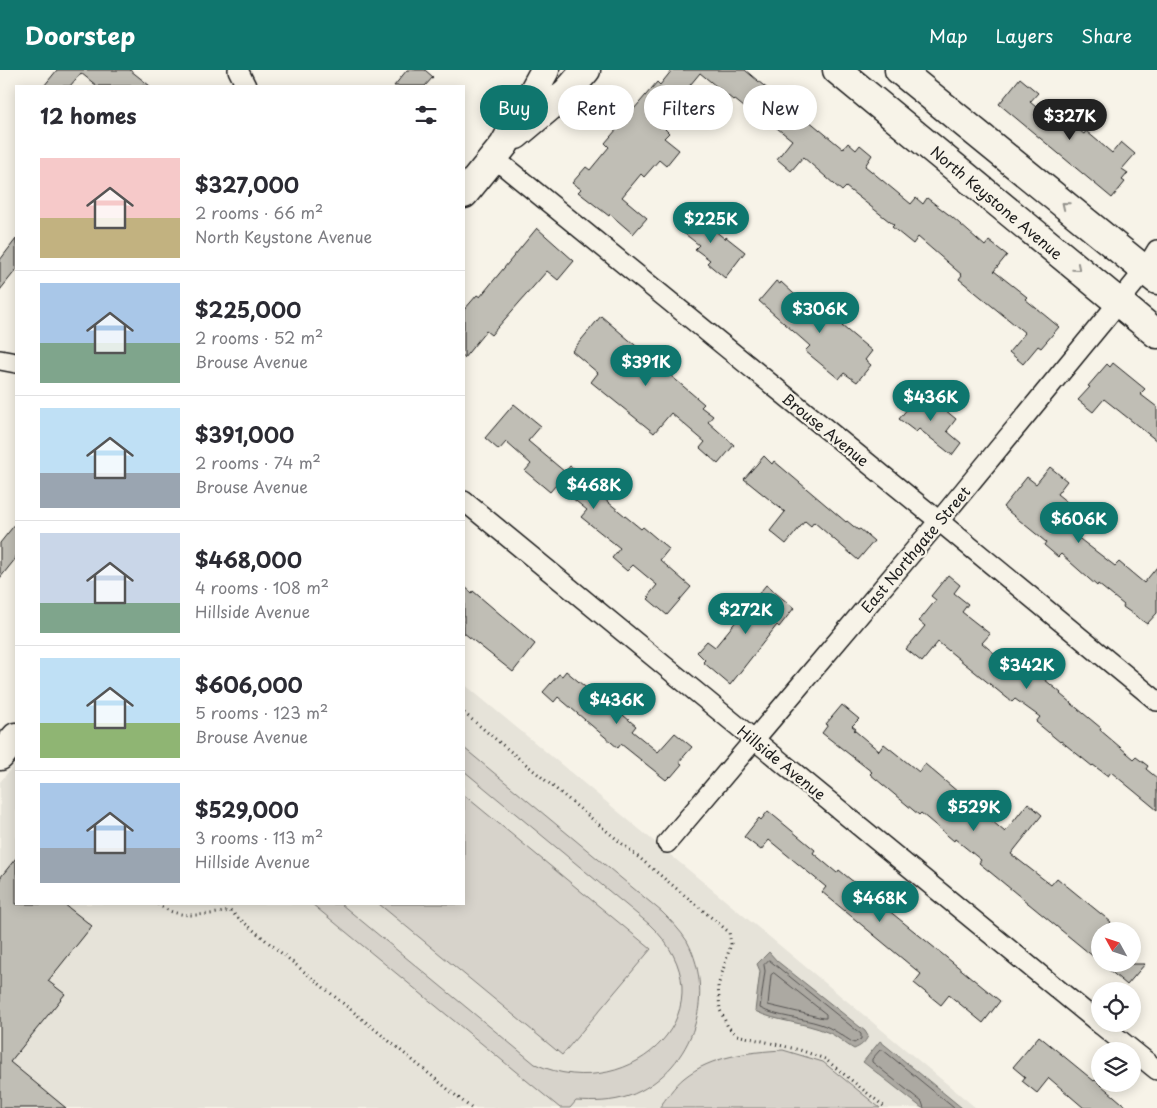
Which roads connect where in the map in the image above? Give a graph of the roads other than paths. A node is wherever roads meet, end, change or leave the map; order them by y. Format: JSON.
{"nodes":[{"id":1,"x":238,"y":70,"type":"edge"},
{"id":2,"x":545,"y":70,"type":"edge"},
{"id":3,"x":586,"y":70,"type":"edge"},
{"id":4,"x":837,"y":70,"type":"edge"},
{"id":5,"x":899,"y":70,"type":"edge"},
{"id":6,"x":246,"y":85,"type":"edge"},
{"id":7,"x":499,"y":152,"type":"junction"},
{"id":8,"x":465,"y":193,"type":"edge"},
{"id":9,"x":1153,"y":267,"type":"edge"},
{"id":10,"x":1119,"y":302,"type":"junction"},
{"id":11,"x":1157,"y":334,"type":"edge"},
{"id":12,"x":0,"y":360,"type":"edge"},
{"id":13,"x":15,"y":363,"type":"edge"},
{"id":14,"x":465,"y":502,"type":"edge"},
{"id":15,"x":939,"y":521,"type":"junction"},
{"id":16,"x":1157,"y":702,"type":"edge"},
{"id":17,"x":15,"y":738,"type":"edge"},
{"id":18,"x":755,"y":740,"type":"junction"},
{"id":19,"x":0,"y":756,"type":"edge"},
{"id":20,"x":667,"y":843,"type":"dead end"},
{"id":21,"x":1091,"y":1017,"type":"edge"},
{"id":22,"x":1110,"y":1032,"type":"edge"},
{"id":23,"x":1157,"y":1070,"type":"edge"}],
"edges":[{"from":1,"to":6,"type":"street"},
{"from":2,"to":7,"type":"main road"},
{"from":3,"to":7,"type":"main road"},
{"from":4,"to":10,"type":"main road","name":"North Keystone Avenue","one_way":true},
{"from":9,"to":5,"type":"main road","one_way":true},
{"from":7,"to":8,"type":"main road"},
{"from":7,"to":15,"type":"street","name":"Brouse Avenue"},
{"from":9,"to":10,"type":"street","name":"East Northgate Street"},
{"from":10,"to":11,"type":"main road","name":"North Keystone Avenue"},
{"from":10,"to":15,"type":"street","name":"East Northgate Street"},
{"from":12,"to":13,"type":"street"},
{"from":14,"to":18,"type":"street","name":"Hillside Avenue"},
{"from":15,"to":16,"type":"street","name":"Brouse Avenue"},
{"from":15,"to":18,"type":"street","name":"East Northgate Street"},
{"from":17,"to":19,"type":"main road"},
{"from":18,"to":20,"type":"street","name":"East Northgate Street"},
{"from":18,"to":21,"type":"street","name":"Hillside Avenue"},
{"from":22,"to":23,"type":"street","name":"Hillside Avenue"}]}
